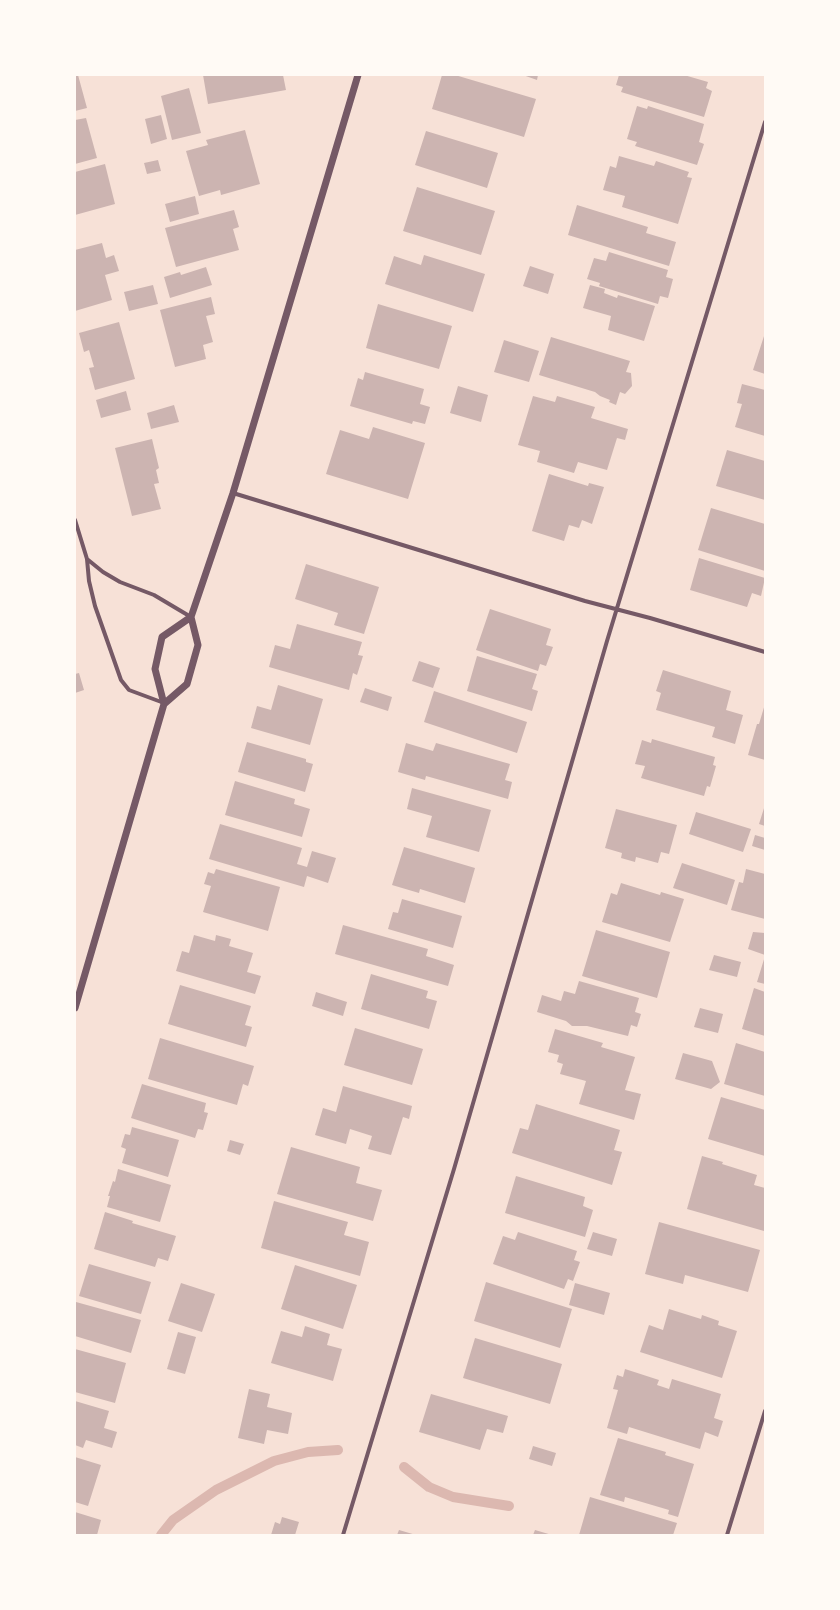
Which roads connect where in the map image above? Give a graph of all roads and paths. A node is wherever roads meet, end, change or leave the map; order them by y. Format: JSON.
{"nodes":[{"id":1,"x":358,"y":75,"type":"edge"},
{"id":2,"x":765,"y":122,"type":"edge"},
{"id":3,"x":233,"y":493,"type":"junction"},
{"id":4,"x":75,"y":520,"type":"edge"},
{"id":5,"x":87,"y":559,"type":"junction"},
{"id":6,"x":617,"y":609,"type":"junction"},
{"id":7,"x":191,"y":617,"type":"junction"},
{"id":8,"x":765,"y":652,"type":"edge"},
{"id":9,"x":164,"y":704,"type":"junction"},
{"id":10,"x":75,"y":1008,"type":"edge"},
{"id":11,"x":765,"y":1411,"type":"edge"},
{"id":12,"x":344,"y":1535,"type":"edge"},
{"id":13,"x":727,"y":1535,"type":"edge"}],
"edges":[{"from":1,"to":3,"type":"street"},
{"from":2,"to":6,"type":"street"},
{"from":3,"to":6,"type":"street"},
{"from":3,"to":7,"type":"street"},
{"from":4,"to":5,"type":"street"},
{"from":5,"to":7,"type":"street"},
{"from":5,"to":9,"type":"street"},
{"from":6,"to":8,"type":"street"},
{"from":6,"to":12,"type":"street"},
{"from":7,"to":9,"type":"street"},
{"from":7,"to":9,"type":"street"},
{"from":9,"to":10,"type":"street"},
{"from":11,"to":13,"type":"street"}]}
